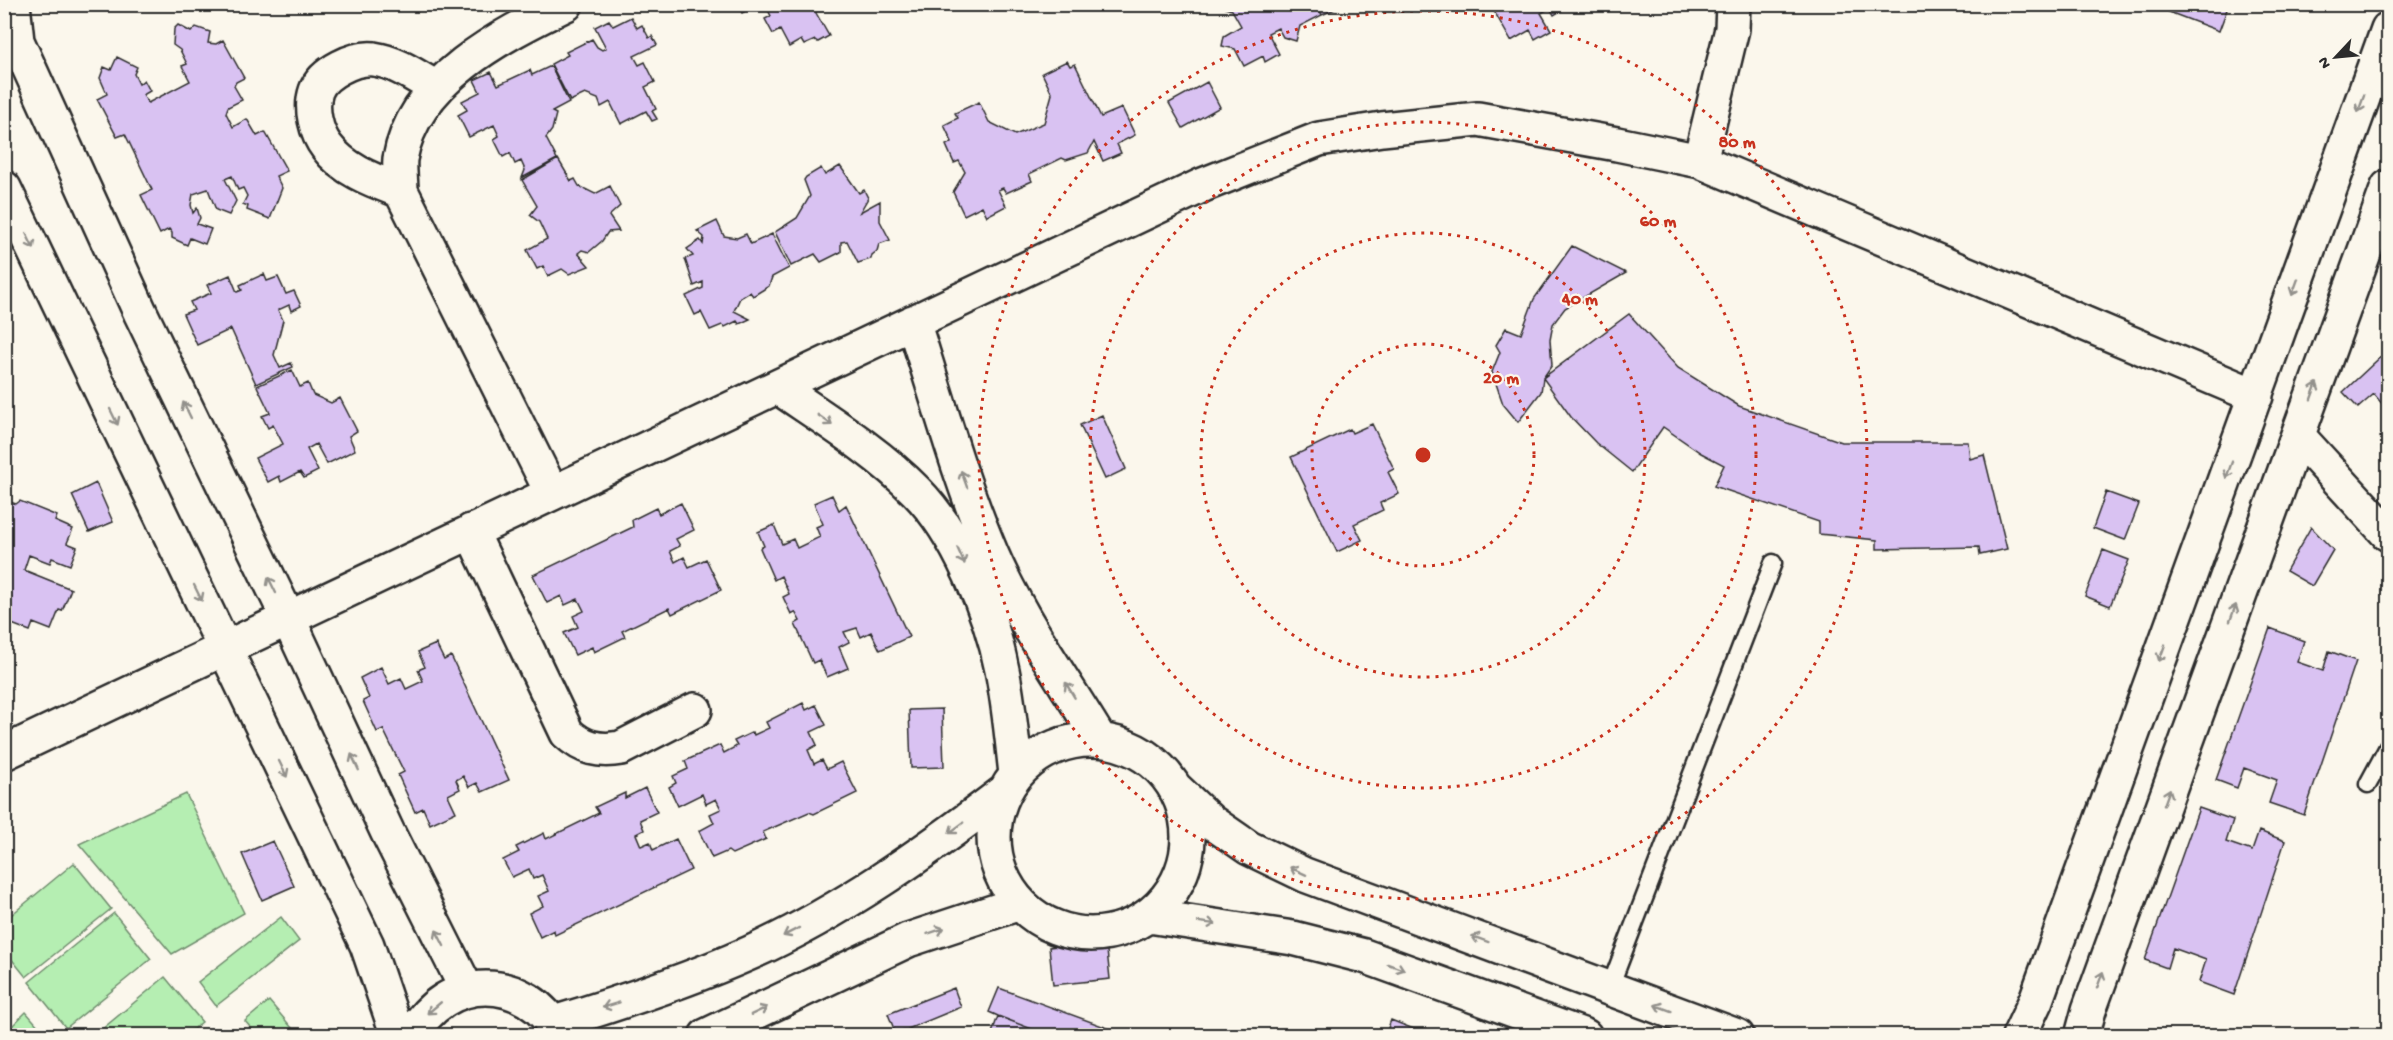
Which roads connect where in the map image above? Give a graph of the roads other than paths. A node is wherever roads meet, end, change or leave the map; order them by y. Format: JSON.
{"nodes":[{"id":1,"x":14,"y":4,"type":"edge"},
{"id":2,"x":566,"y":4,"type":"edge"},
{"id":3,"x":1733,"y":4,"type":"edge"},
{"id":4,"x":2388,"y":29,"type":"edge"},
{"id":5,"x":436,"y":88,"type":"junction"},
{"id":6,"x":1700,"y":161,"type":"junction"},
{"id":7,"x":2388,"y":187,"type":"edge"},
{"id":8,"x":4,"y":188,"type":"edge"},
{"id":9,"x":401,"y":191,"type":"junction"},
{"id":10,"x":913,"y":322,"type":"junction"},
{"id":11,"x":777,"y":387,"type":"junction"},
{"id":12,"x":2256,"y":396,"type":"junction"},
{"id":13,"x":2298,"y":436,"type":"junction"},
{"id":14,"x":552,"y":493,"type":"junction"},
{"id":15,"x":471,"y":531,"type":"junction"},
{"id":16,"x":2388,"y":534,"type":"edge"},
{"id":17,"x":1773,"y":563,"type":"dead end"},
{"id":18,"x":288,"y":618,"type":"junction"},
{"id":19,"x":225,"y":648,"type":"junction"},
{"id":20,"x":695,"y":710,"type":"dead end"},
{"id":21,"x":1100,"y":740,"type":"junction"},
{"id":22,"x":2388,"y":747,"type":"edge"},
{"id":23,"x":4,"y":753,"type":"edge"},
{"id":24,"x":1010,"y":784,"type":"junction"},
{"id":25,"x":2367,"y":784,"type":"dead end"},
{"id":26,"x":1176,"y":789,"type":"junction"},
{"id":27,"x":1020,"y":903,"type":"junction"},
{"id":28,"x":1149,"y":916,"type":"junction"},
{"id":29,"x":1610,"y":987,"type":"junction"},
{"id":30,"x":467,"y":990,"type":"junction"},
{"id":31,"x":557,"y":1029,"type":"edge"},
{"id":32,"x":2023,"y":1034,"type":"edge"},
{"id":33,"x":398,"y":1035,"type":"edge"},
{"id":34,"x":412,"y":1035,"type":"edge"},
{"id":35,"x":706,"y":1035,"type":"edge"},
{"id":36,"x":1585,"y":1035,"type":"edge"},
{"id":37,"x":1737,"y":1035,"type":"edge"},
{"id":38,"x":2082,"y":1035,"type":"edge"}],
"edges":[{"from":18,"to":1,"type":"street","one_way":true},
{"from":2,"to":5,"type":"street"},
{"from":3,"to":6,"type":"street"},
{"from":4,"to":12,"type":"street","one_way":true},
{"from":5,"to":9,"type":"street"},
{"from":5,"to":9,"type":"street"},
{"from":6,"to":10,"type":"street"},
{"from":6,"to":12,"type":"street"},
{"from":13,"to":7,"type":"street","one_way":true},
{"from":8,"to":19,"type":"street","one_way":true},
{"from":9,"to":14,"type":"street"},
{"from":10,"to":11,"type":"street"},
{"from":21,"to":10,"type":"street","one_way":true},
{"from":11,"to":14,"type":"street"},
{"from":11,"to":24,"type":"street","one_way":true},
{"from":12,"to":32,"type":"street","one_way":true},
{"from":13,"to":16,"type":"street"},
{"from":38,"to":13,"type":"street","one_way":true},
{"from":14,"to":15,"type":"street"},
{"from":15,"to":18,"type":"street"},
{"from":15,"to":20,"type":"street"},
{"from":17,"to":29,"type":"lane"},
{"from":18,"to":19,"type":"street"},
{"from":30,"to":18,"type":"street","one_way":true},
{"from":19,"to":23,"type":"street"},
{"from":19,"to":33,"type":"street","one_way":true},
{"from":21,"to":24,"type":"street"},
{"from":21,"to":26,"type":"street"},
{"from":22,"to":25,"type":"lane"},
{"from":24,"to":27,"type":"street"},
{"from":24,"to":31,"type":"street","one_way":true},
{"from":26,"to":28,"type":"street"},
{"from":29,"to":26,"type":"street","one_way":true},
{"from":27,"to":28,"type":"street"},
{"from":35,"to":27,"type":"street","one_way":true},
{"from":28,"to":36,"type":"street","one_way":true},
{"from":37,"to":29,"type":"street","one_way":true},
{"from":30,"to":31,"type":"street"},
{"from":30,"to":34,"type":"street","one_way":true}]}
